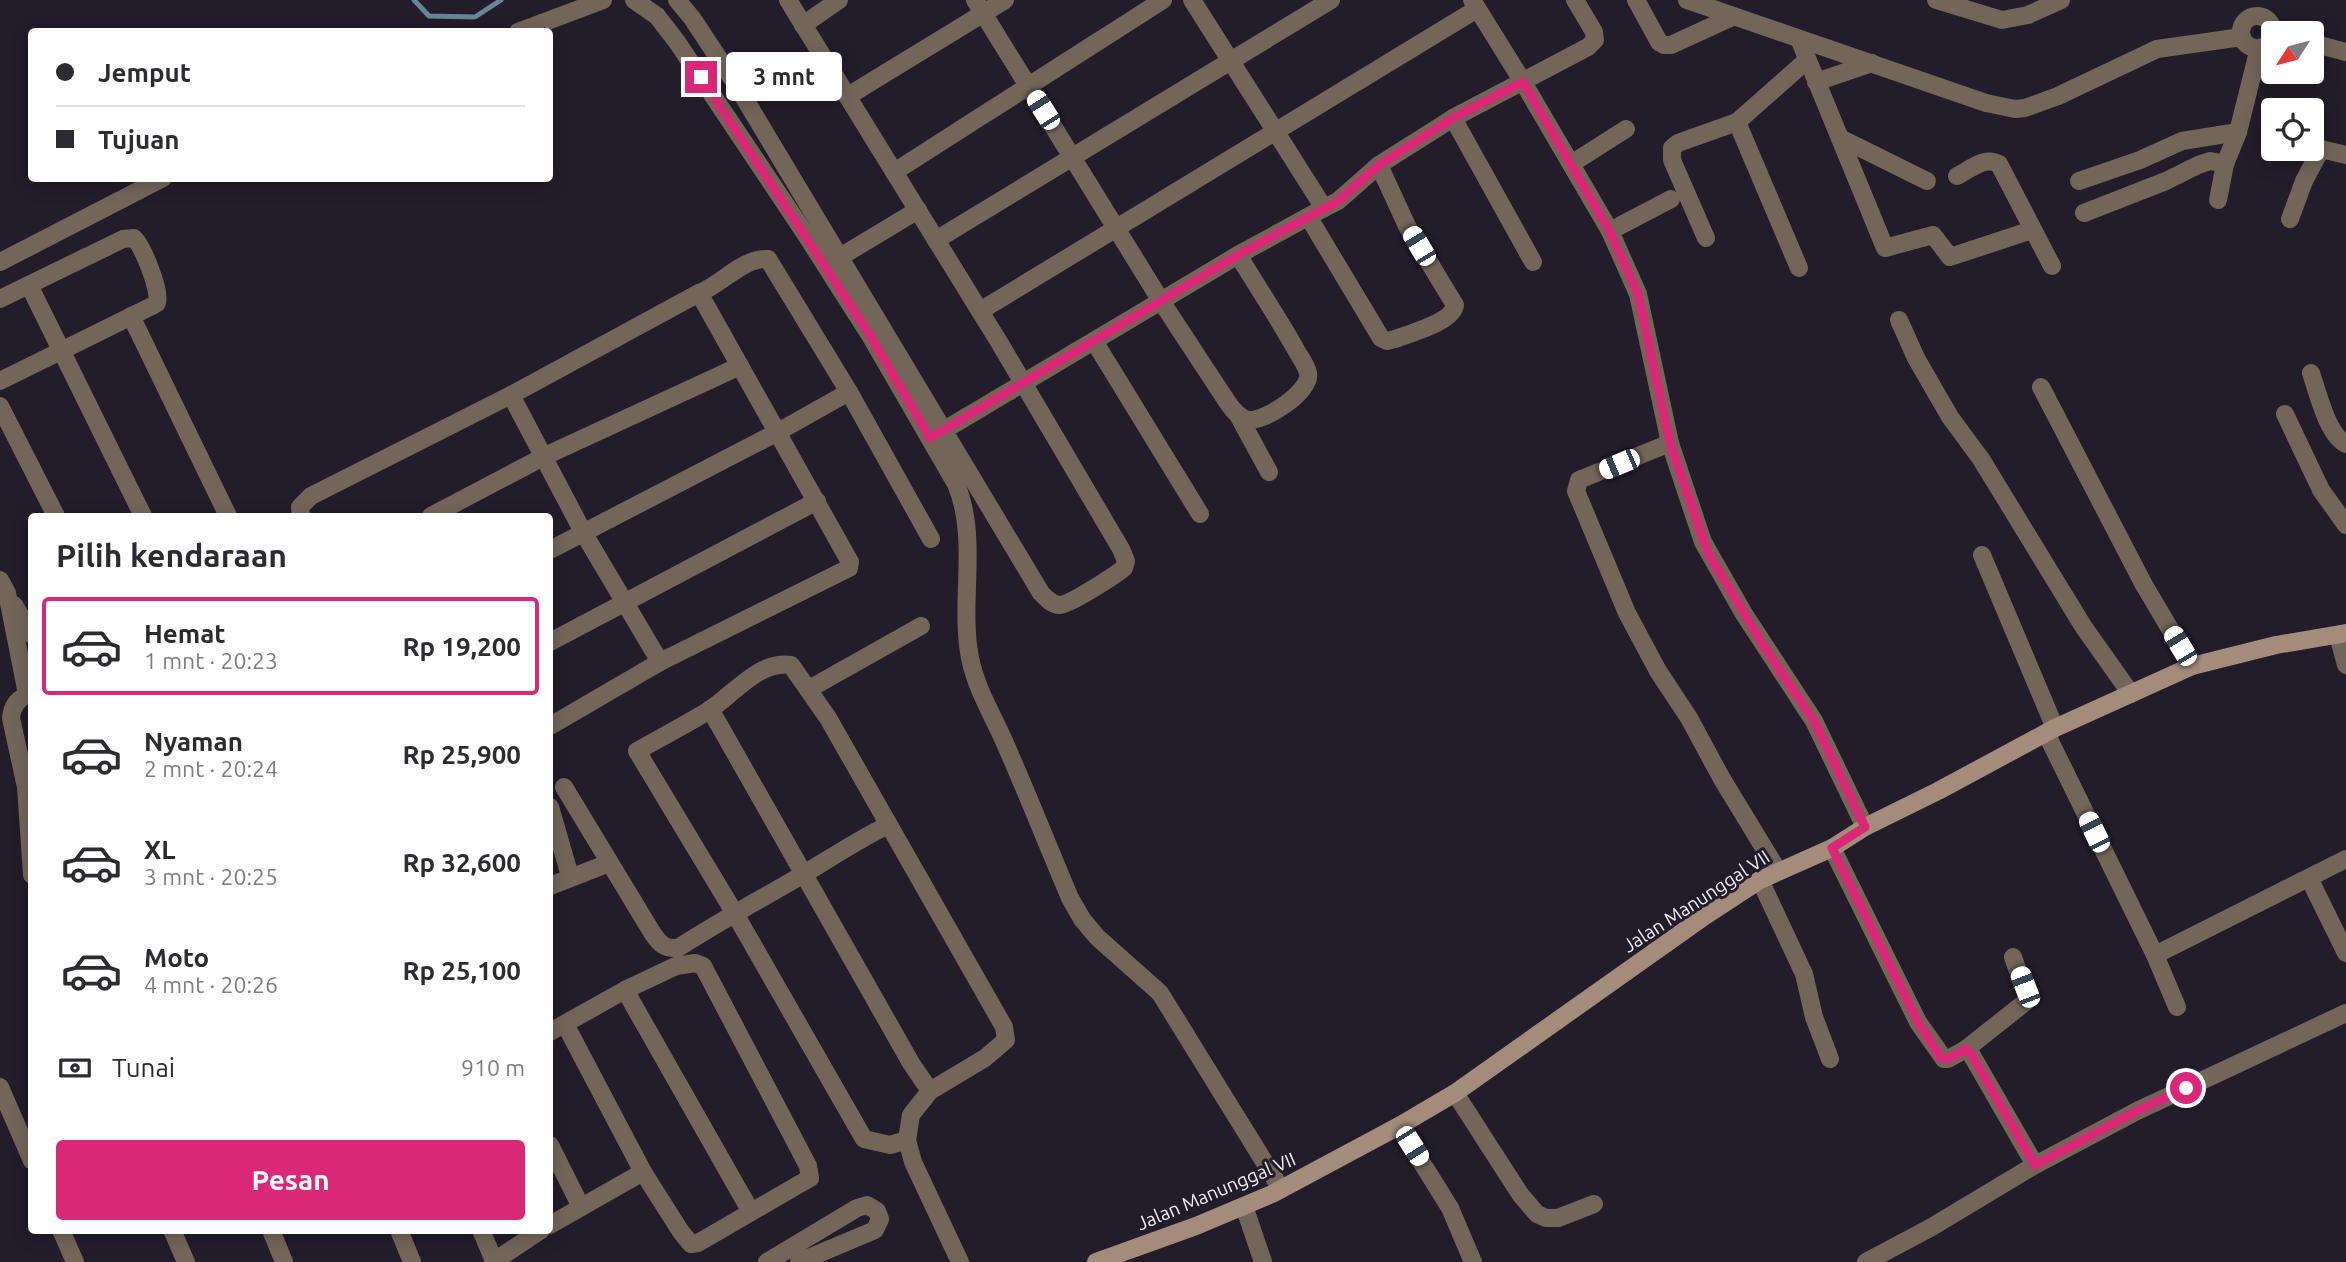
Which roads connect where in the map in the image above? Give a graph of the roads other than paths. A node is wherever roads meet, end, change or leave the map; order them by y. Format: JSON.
{"nodes":[{"id":1,"x":603,"y":0,"type":"edge"},
{"id":2,"x":634,"y":0,"type":"edge"},
{"id":3,"x":677,"y":0,"type":"edge"},
{"id":4,"x":788,"y":0,"type":"edge"},
{"id":5,"x":839,"y":0,"type":"edge"},
{"id":6,"x":1005,"y":0,"type":"edge"},
{"id":7,"x":1163,"y":0,"type":"edge"},
{"id":8,"x":1192,"y":0,"type":"edge"},
{"id":9,"x":1331,"y":0,"type":"edge"},
{"id":10,"x":1574,"y":0,"type":"edge"},
{"id":11,"x":1636,"y":0,"type":"edge"},
{"id":12,"x":1687,"y":0,"type":"edge"},
{"id":13,"x":2061,"y":0,"type":"edge"},
{"id":14,"x":1947,"y":2,"type":"edge"},
{"id":15,"x":1474,"y":4,"type":"edge"},
{"id":16,"x":979,"y":6,"type":"edge"},
{"id":17,"x":2253,"y":8,"type":"edge"},
{"id":18,"x":1732,"y":17,"type":"junction"},
{"id":19,"x":2268,"y":21,"type":"edge"},
{"id":20,"x":803,"y":25,"type":"junction"},
{"id":21,"x":529,"y":28,"type":"edge"},
{"id":22,"x":2242,"y":37,"type":"junction"},
{"id":23,"x":1800,"y":41,"type":"junction"},
{"id":24,"x":2324,"y":46,"type":"edge"},
{"id":25,"x":2259,"y":48,"type":"joint"},
{"id":26,"x":2346,"y":52,"type":"edge"},
{"id":27,"x":1231,"y":60,"type":"junction"},
{"id":28,"x":1807,"y":60,"type":"junction"},
{"id":29,"x":1872,"y":63,"type":"junction"},
{"id":30,"x":1523,"y":82,"type":"junction"},
{"id":31,"x":1816,"y":82,"type":"junction"},
{"id":32,"x":1028,"y":87,"type":"junction"},
{"id":33,"x":848,"y":96,"type":"junction"},
{"id":34,"x":1453,"y":118,"type":"junction"},
{"id":35,"x":1737,"y":122,"type":"junction"},
{"id":36,"x":1626,"y":129,"type":"dead end"},
{"id":37,"x":1277,"y":132,"type":"junction"},
{"id":38,"x":2238,"y":132,"type":"junction"},
{"id":39,"x":1840,"y":138,"type":"junction"},
{"id":40,"x":2324,"y":147,"type":"edge"},
{"id":41,"x":2346,"y":155,"type":"edge"},
{"id":42,"x":1072,"y":157,"type":"junction"},
{"id":43,"x":2311,"y":161,"type":"edge"},
{"id":44,"x":1571,"y":164,"type":"junction"},
{"id":45,"x":2225,"y":164,"type":"junction"},
{"id":46,"x":1379,"y":165,"type":"junction"},
{"id":47,"x":894,"y":172,"type":"junction"},
{"id":48,"x":1957,"y":176,"type":"dead end"},
{"id":49,"x":1927,"y":180,"type":"dead end"},
{"id":50,"x":2078,"y":181,"type":"dead end"},
{"id":51,"x":155,"y":182,"type":"edge"},
{"id":52,"x":1671,"y":199,"type":"dead end"},
{"id":53,"x":2218,"y":200,"type":"dead end"},
{"id":54,"x":1324,"y":208,"type":"junction"},
{"id":55,"x":918,"y":210,"type":"junction"},
{"id":56,"x":2084,"y":213,"type":"dead end"},
{"id":57,"x":1309,"y":218,"type":"junction"},
{"id":58,"x":2290,"y":219,"type":"dead end"},
{"id":59,"x":1117,"y":229,"type":"junction"},
{"id":60,"x":2032,"y":230,"type":"junction"},
{"id":61,"x":1610,"y":232,"type":"junction"},
{"id":62,"x":1706,"y":238,"type":"dead end"},
{"id":63,"x":936,"y":240,"type":"junction"},
{"id":64,"x":1238,"y":255,"type":"junction"},
{"id":65,"x":840,"y":257,"type":"junction"},
{"id":66,"x":0,"y":262,"type":"edge"},
{"id":67,"x":1533,"y":262,"type":"dead end"},
{"id":68,"x":2052,"y":266,"type":"dead end"},
{"id":69,"x":1799,"y":268,"type":"dead end"},
{"id":70,"x":29,"y":285,"type":"junction"},
{"id":71,"x":699,"y":293,"type":"junction"},
{"id":72,"x":0,"y":299,"type":"edge"},
{"id":73,"x":1161,"y":301,"type":"junction"},
{"id":74,"x":980,"y":311,"type":"junction"},
{"id":75,"x":131,"y":316,"type":"junction"},
{"id":76,"x":1899,"y":320,"type":"dead end"},
{"id":77,"x":1094,"y":341,"type":"junction"},
{"id":78,"x":60,"y":350,"type":"junction"},
{"id":79,"x":740,"y":366,"type":"junction"},
{"id":80,"x":2311,"y":373,"type":"dead end"},
{"id":81,"x":0,"y":381,"type":"edge"},
{"id":82,"x":1023,"y":384,"type":"junction"},
{"id":83,"x":2041,"y":387,"type":"dead end"},
{"id":84,"x":849,"y":392,"type":"junction"},
{"id":85,"x":511,"y":395,"type":"junction"},
{"id":86,"x":0,"y":407,"type":"edge"},
{"id":87,"x":2285,"y":414,"type":"dead end"},
{"id":88,"x":1238,"y":415,"type":"junction"},
{"id":89,"x":776,"y":433,"type":"junction"},
{"id":90,"x":937,"y":434,"type":"junction"},
{"id":91,"x":1670,"y":443,"type":"junction"},
{"id":92,"x":2346,"y":444,"type":"edge"},
{"id":93,"x":545,"y":456,"type":"junction"},
{"id":94,"x":1269,"y":471,"type":"dead end"},
{"id":95,"x":817,"y":501,"type":"junction"},
{"id":96,"x":55,"y":513,"type":"edge"},
{"id":97,"x":142,"y":513,"type":"edge"},
{"id":98,"x":227,"y":513,"type":"edge"},
{"id":99,"x":301,"y":513,"type":"edge"},
{"id":100,"x":437,"y":513,"type":"edge"},
{"id":101,"x":1200,"y":514,"type":"dead end"},
{"id":102,"x":2346,"y":525,"type":"edge"},
{"id":103,"x":583,"y":532,"type":"junction"},
{"id":104,"x":932,"y":539,"type":"dead end"},
{"id":105,"x":553,"y":548,"type":"edge"},
{"id":106,"x":1982,"y":555,"type":"dead end"},
{"id":107,"x":3,"y":587,"type":"edge"},
{"id":108,"x":624,"y":603,"type":"junction"},
{"id":109,"x":921,"y":626,"type":"dead end"},
{"id":110,"x":28,"y":628,"type":"edge"},
{"id":111,"x":2342,"y":634,"type":"edge"},
{"id":112,"x":553,"y":640,"type":"edge"},
{"id":113,"x":660,"y":662,"type":"junction"},
{"id":114,"x":2346,"y":665,"type":"edge"},
{"id":115,"x":2192,"y":666,"type":"junction"},
{"id":116,"x":809,"y":689,"type":"junction"},
{"id":117,"x":28,"y":690,"type":"edge"},
{"id":118,"x":2131,"y":694,"type":"junction"},
{"id":119,"x":28,"y":695,"type":"edge"},
{"id":120,"x":710,"y":709,"type":"junction"},
{"id":121,"x":553,"y":724,"type":"edge"},
{"id":122,"x":2050,"y":731,"type":"junction"},
{"id":123,"x":28,"y":782,"type":"edge"},
{"id":124,"x":564,"y":787,"type":"dead end"},
{"id":125,"x":553,"y":817,"type":"edge"},
{"id":126,"x":888,"y":825,"type":"junction"},
{"id":127,"x":1865,"y":827,"type":"junction"},
{"id":128,"x":1832,"y":848,"type":"junction"},
{"id":129,"x":2346,"y":859,"type":"edge"},
{"id":130,"x":609,"y":863,"type":"junction"},
{"id":131,"x":1778,"y":871,"type":"junction"},
{"id":132,"x":805,"y":873,"type":"junction"},
{"id":133,"x":570,"y":876,"type":"junction"},
{"id":134,"x":2309,"y":878,"type":"junction"},
{"id":135,"x":1760,"y":880,"type":"junction"},
{"id":136,"x":553,"y":884,"type":"edge"},
{"id":137,"x":734,"y":912,"type":"junction"},
{"id":138,"x":2346,"y":953,"type":"edge"},
{"id":139,"x":2155,"y":955,"type":"junction"},
{"id":140,"x":2013,"y":957,"type":"dead end"},
{"id":141,"x":625,"y":990,"type":"junction"},
{"id":142,"x":2177,"y":1007,"type":"dead end"},
{"id":143,"x":2346,"y":1013,"type":"edge"},
{"id":144,"x":557,"y":1028,"type":"edge"},
{"id":145,"x":1966,"y":1049,"type":"junction"},
{"id":146,"x":1830,"y":1059,"type":"dead end"},
{"id":147,"x":0,"y":1087,"type":"edge"},
{"id":148,"x":930,"y":1091,"type":"junction"},
{"id":149,"x":1455,"y":1093,"type":"junction"},
{"id":150,"x":1399,"y":1126,"type":"junction"},
{"id":151,"x":907,"y":1140,"type":"junction"},
{"id":152,"x":553,"y":1151,"type":"edge"},
{"id":153,"x":28,"y":1152,"type":"edge"},
{"id":154,"x":2035,"y":1165,"type":"junction"},
{"id":155,"x":643,"y":1172,"type":"junction"},
{"id":156,"x":1281,"y":1189,"type":"junction"},
{"id":157,"x":1594,"y":1204,"type":"dead end"},
{"id":158,"x":580,"y":1205,"type":"junction"},
{"id":159,"x":1244,"y":1206,"type":"junction"},
{"id":160,"x":751,"y":1212,"type":"junction"},
{"id":161,"x":553,"y":1223,"type":"edge"},
{"id":162,"x":63,"y":1234,"type":"edge"},
{"id":163,"x":174,"y":1234,"type":"edge"},
{"id":164,"x":273,"y":1234,"type":"edge"},
{"id":165,"x":401,"y":1234,"type":"edge"},
{"id":166,"x":482,"y":1234,"type":"edge"},
{"id":167,"x":535,"y":1234,"type":"edge"},
{"id":168,"x":808,"y":1260,"type":"edge"},
{"id":169,"x":75,"y":1262,"type":"edge"},
{"id":170,"x":186,"y":1262,"type":"edge"},
{"id":171,"x":284,"y":1262,"type":"edge"},
{"id":172,"x":412,"y":1262,"type":"edge"},
{"id":173,"x":493,"y":1262,"type":"edge"},
{"id":174,"x":767,"y":1262,"type":"edge"},
{"id":175,"x":960,"y":1262,"type":"edge"},
{"id":176,"x":1097,"y":1262,"type":"edge"},
{"id":177,"x":1264,"y":1262,"type":"edge"},
{"id":178,"x":1473,"y":1262,"type":"edge"},
{"id":179,"x":1866,"y":1262,"type":"edge"}],
"edges":[{"from":1,"to":21,"type":"street"},
{"from":2,"to":90,"type":"street"},
{"from":3,"to":65,"type":"street"},
{"from":4,"to":20,"type":"street"},
{"from":5,"to":20,"type":"street"},
{"from":6,"to":16,"type":"street"},
{"from":7,"to":32,"type":"street"},
{"from":8,"to":27,"type":"street"},
{"from":9,"to":27,"type":"street"},
{"from":10,"to":30,"type":"street"},
{"from":11,"to":18,"type":"street"},
{"from":12,"to":18,"type":"street"},
{"from":13,"to":14,"type":"street"},
{"from":15,"to":30,"type":"street"},
{"from":15,"to":37,"type":"street"},
{"from":16,"to":32,"type":"street"},
{"from":16,"to":33,"type":"street"},
{"from":17,"to":19,"type":"street"},
{"from":17,"to":22,"type":"street"},
{"from":18,"to":23,"type":"street"},
{"from":20,"to":33,"type":"street"},
{"from":22,"to":25,"type":"street"},
{"from":22,"to":29,"type":"street"},
{"from":23,"to":28,"type":"street"},
{"from":23,"to":29,"type":"street"},
{"from":24,"to":26,"type":"street"},
{"from":25,"to":38,"type":"street"},
{"from":27,"to":37,"type":"street"},
{"from":27,"to":42,"type":"street"},
{"from":28,"to":31,"type":"street"},
{"from":28,"to":35,"type":"street"},
{"from":29,"to":31,"type":"street"},
{"from":30,"to":34,"type":"street"},
{"from":30,"to":44,"type":"street"},
{"from":31,"to":39,"type":"street"},
{"from":32,"to":42,"type":"street"},
{"from":32,"to":47,"type":"street"},
{"from":33,"to":47,"type":"street"},
{"from":34,"to":46,"type":"street"},
{"from":34,"to":67,"type":"street"},
{"from":35,"to":62,"type":"street"},
{"from":35,"to":69,"type":"street"},
{"from":36,"to":44,"type":"street"},
{"from":37,"to":54,"type":"street"},
{"from":37,"to":59,"type":"street"},
{"from":38,"to":45,"type":"street"},
{"from":38,"to":50,"type":"street"},
{"from":39,"to":49,"type":"street"},
{"from":39,"to":60,"type":"street"},
{"from":40,"to":41,"type":"street"},
{"from":42,"to":59,"type":"street"},
{"from":42,"to":63,"type":"street"},
{"from":43,"to":58,"type":"street"},
{"from":44,"to":61,"type":"street"},
{"from":45,"to":53,"type":"street"},
{"from":45,"to":56,"type":"street"},
{"from":46,"to":54,"type":"street"},
{"from":46,"to":57,"type":"street"},
{"from":47,"to":55,"type":"street"},
{"from":48,"to":60,"type":"street"},
{"from":51,"to":66,"type":"street"},
{"from":52,"to":61,"type":"street"},
{"from":54,"to":57,"type":"street"},
{"from":55,"to":63,"type":"street"},
{"from":55,"to":65,"type":"street"},
{"from":57,"to":64,"type":"street"},
{"from":59,"to":73,"type":"street"},
{"from":59,"to":74,"type":"street"},
{"from":60,"to":68,"type":"street"},
{"from":61,"to":91,"type":"street"},
{"from":63,"to":74,"type":"street"},
{"from":64,"to":73,"type":"street"},
{"from":64,"to":88,"type":"street"},
{"from":65,"to":90,"type":"street"},
{"from":70,"to":72,"type":"street"},
{"from":70,"to":75,"type":"street"},
{"from":70,"to":78,"type":"street"},
{"from":71,"to":79,"type":"street"},
{"from":71,"to":84,"type":"street"},
{"from":71,"to":85,"type":"street"},
{"from":73,"to":77,"type":"street"},
{"from":73,"to":88,"type":"street"},
{"from":74,"to":82,"type":"street"},
{"from":75,"to":78,"type":"street"},
{"from":75,"to":98,"type":"street"},
{"from":76,"to":118,"type":"street"},
{"from":77,"to":82,"type":"street"},
{"from":77,"to":101,"type":"street"},
{"from":78,"to":81,"type":"street"},
{"from":78,"to":97,"type":"street"},
{"from":79,"to":89,"type":"street"},
{"from":79,"to":93,"type":"street"},
{"from":80,"to":92,"type":"street"},
{"from":82,"to":90,"type":"street"},
{"from":82,"to":90,"type":"street"},
{"from":83,"to":115,"type":"street"},
{"from":84,"to":89,"type":"street"},
{"from":84,"to":104,"type":"street"},
{"from":85,"to":93,"type":"street"},
{"from":85,"to":99,"type":"street"},
{"from":86,"to":96,"type":"street"},
{"from":87,"to":102,"type":"street"},
{"from":88,"to":94,"type":"street"},
{"from":89,"to":95,"type":"street"},
{"from":89,"to":103,"type":"street"},
{"from":90,"to":156,"type":"street"},
{"from":91,"to":127,"type":"street"},
{"from":91,"to":131,"type":"street"},
{"from":93,"to":100,"type":"street"},
{"from":93,"to":103,"type":"street"},
{"from":95,"to":108,"type":"street"},
{"from":95,"to":113,"type":"street"},
{"from":103,"to":105,"type":"street"},
{"from":103,"to":108,"type":"street"},
{"from":106,"to":122,"type":"street"},
{"from":107,"to":110,"type":"street"},
{"from":107,"to":117,"type":"street"},
{"from":108,"to":112,"type":"street"},
{"from":108,"to":113,"type":"street"},
{"from":109,"to":116,"type":"street"},
{"from":111,"to":114,"type":"street"},
{"from":111,"to":115,"type":"street","name":"Jalan Manunggal VII"},
{"from":113,"to":121,"type":"street"},
{"from":115,"to":118,"type":"street","name":"Jalan Manunggal VII"},
{"from":116,"to":120,"type":"street"},
{"from":116,"to":126,"type":"street"},
{"from":118,"to":122,"type":"street","name":"Jalan Manunggal VII"},
{"from":119,"to":123,"type":"street"},
{"from":120,"to":132,"type":"street"},
{"from":120,"to":137,"type":"street"},
{"from":122,"to":127,"type":"street","name":"Jalan Manunggal VII"},
{"from":122,"to":139,"type":"street"},
{"from":124,"to":130,"type":"street"},
{"from":125,"to":133,"type":"street"},
{"from":126,"to":132,"type":"street"},
{"from":126,"to":148,"type":"street"},
{"from":127,"to":128,"type":"street","name":"Jalan Manunggal VII"},
{"from":128,"to":131,"type":"street","name":"Jalan Manunggal VII"},
{"from":128,"to":145,"type":"street"},
{"from":129,"to":134,"type":"street"},
{"from":130,"to":133,"type":"street"},
{"from":130,"to":137,"type":"street"},
{"from":131,"to":135,"type":"street","name":"Jalan Manunggal VII"},
{"from":132,"to":137,"type":"street"},
{"from":132,"to":148,"type":"street"},
{"from":133,"to":136,"type":"street"},
{"from":134,"to":138,"type":"street"},
{"from":134,"to":139,"type":"street"},
{"from":135,"to":146,"type":"street"},
{"from":135,"to":149,"type":"street","name":"Jalan Manunggal VII"},
{"from":137,"to":151,"type":"street"},
{"from":139,"to":142,"type":"street"},
{"from":140,"to":145,"type":"street"},
{"from":141,"to":144,"type":"street"},
{"from":141,"to":160,"type":"street"},
{"from":141,"to":160,"type":"street"},
{"from":143,"to":154,"type":"street"},
{"from":144,"to":155,"type":"street"},
{"from":145,"to":154,"type":"street"},
{"from":147,"to":153,"type":"street"},
{"from":148,"to":151,"type":"street"},
{"from":149,"to":150,"type":"street","name":"Jalan Manunggal VII"},
{"from":149,"to":157,"type":"street"},
{"from":150,"to":156,"type":"street","name":"Jalan Manunggal VII"},
{"from":150,"to":178,"type":"street"},
{"from":151,"to":175,"type":"street"},
{"from":152,"to":158,"type":"street"},
{"from":154,"to":179,"type":"street"},
{"from":155,"to":158,"type":"street"},
{"from":155,"to":160,"type":"street"},
{"from":156,"to":159,"type":"street","name":"Jalan Manunggal VII"},
{"from":158,"to":161,"type":"street"},
{"from":159,"to":176,"type":"street","name":"Jalan Manunggal VII"},
{"from":159,"to":177,"type":"street"},
{"from":162,"to":169,"type":"street"},
{"from":163,"to":170,"type":"street"},
{"from":164,"to":171,"type":"street"},
{"from":165,"to":172,"type":"street"},
{"from":166,"to":173,"type":"street"},
{"from":167,"to":173,"type":"street"},
{"from":168,"to":174,"type":"street"}]}
